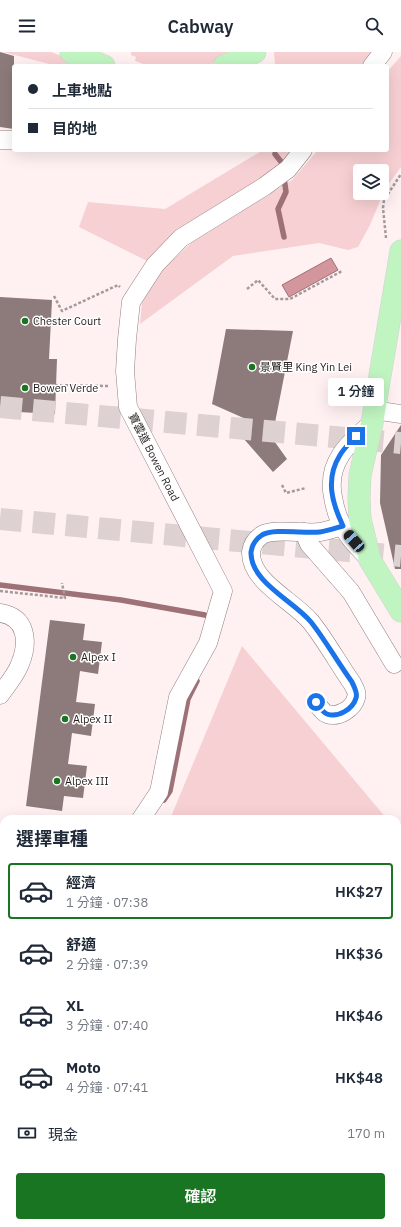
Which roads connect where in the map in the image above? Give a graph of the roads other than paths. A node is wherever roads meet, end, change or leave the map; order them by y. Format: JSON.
{"nodes":[{"id":1,"x":71,"y":52,"type":"edge"},
{"id":2,"x":255,"y":52,"type":"edge"},
{"id":3,"x":383,"y":52,"type":"edge"},
{"id":4,"x":99,"y":64,"type":"edge"},
{"id":5,"x":228,"y":64,"type":"edge"},
{"id":6,"x":374,"y":64,"type":"edge"},
{"id":7,"x":0,"y":140,"type":"edge"},
{"id":8,"x":12,"y":140,"type":"edge"},
{"id":9,"x":301,"y":152,"type":"edge"},
{"id":10,"x":394,"y":245,"type":"edge"},
{"id":11,"x":401,"y":414,"type":"edge"},
{"id":12,"x":373,"y":416,"type":"junction"},
{"id":13,"x":343,"y":526,"type":"junction"},
{"id":14,"x":304,"y":532,"type":"junction"},
{"id":15,"x":370,"y":560,"type":"junction"},
{"id":16,"x":398,"y":599,"type":"edge"},
{"id":17,"x":0,"y":613,"type":"edge"},
{"id":18,"x":394,"y":664,"type":"dead end"},
{"id":19,"x":0,"y":695,"type":"edge"},
{"id":20,"x":316,"y":702,"type":"dead end"},
{"id":21,"x":144,"y":815,"type":"edge"}],
"edges":[{"from":1,"to":4,"type":"main road"},
{"from":2,"to":5,"type":"main road"},
{"from":3,"to":6,"type":"street"},
{"from":7,"to":8,"type":"street"},
{"from":9,"to":21,"type":"street","name":"寶雲道 Bowen Road"},
{"from":10,"to":12,"type":"main road"},
{"from":11,"to":12,"type":"street"},
{"from":12,"to":13,"type":"street"},
{"from":12,"to":15,"type":"main road"},
{"from":13,"to":14,"type":"street"},
{"from":13,"to":15,"type":"street"},
{"from":14,"to":18,"type":"street"},
{"from":14,"to":20,"type":"street"},
{"from":15,"to":16,"type":"main road"},
{"from":17,"to":19,"type":"street"}]}
